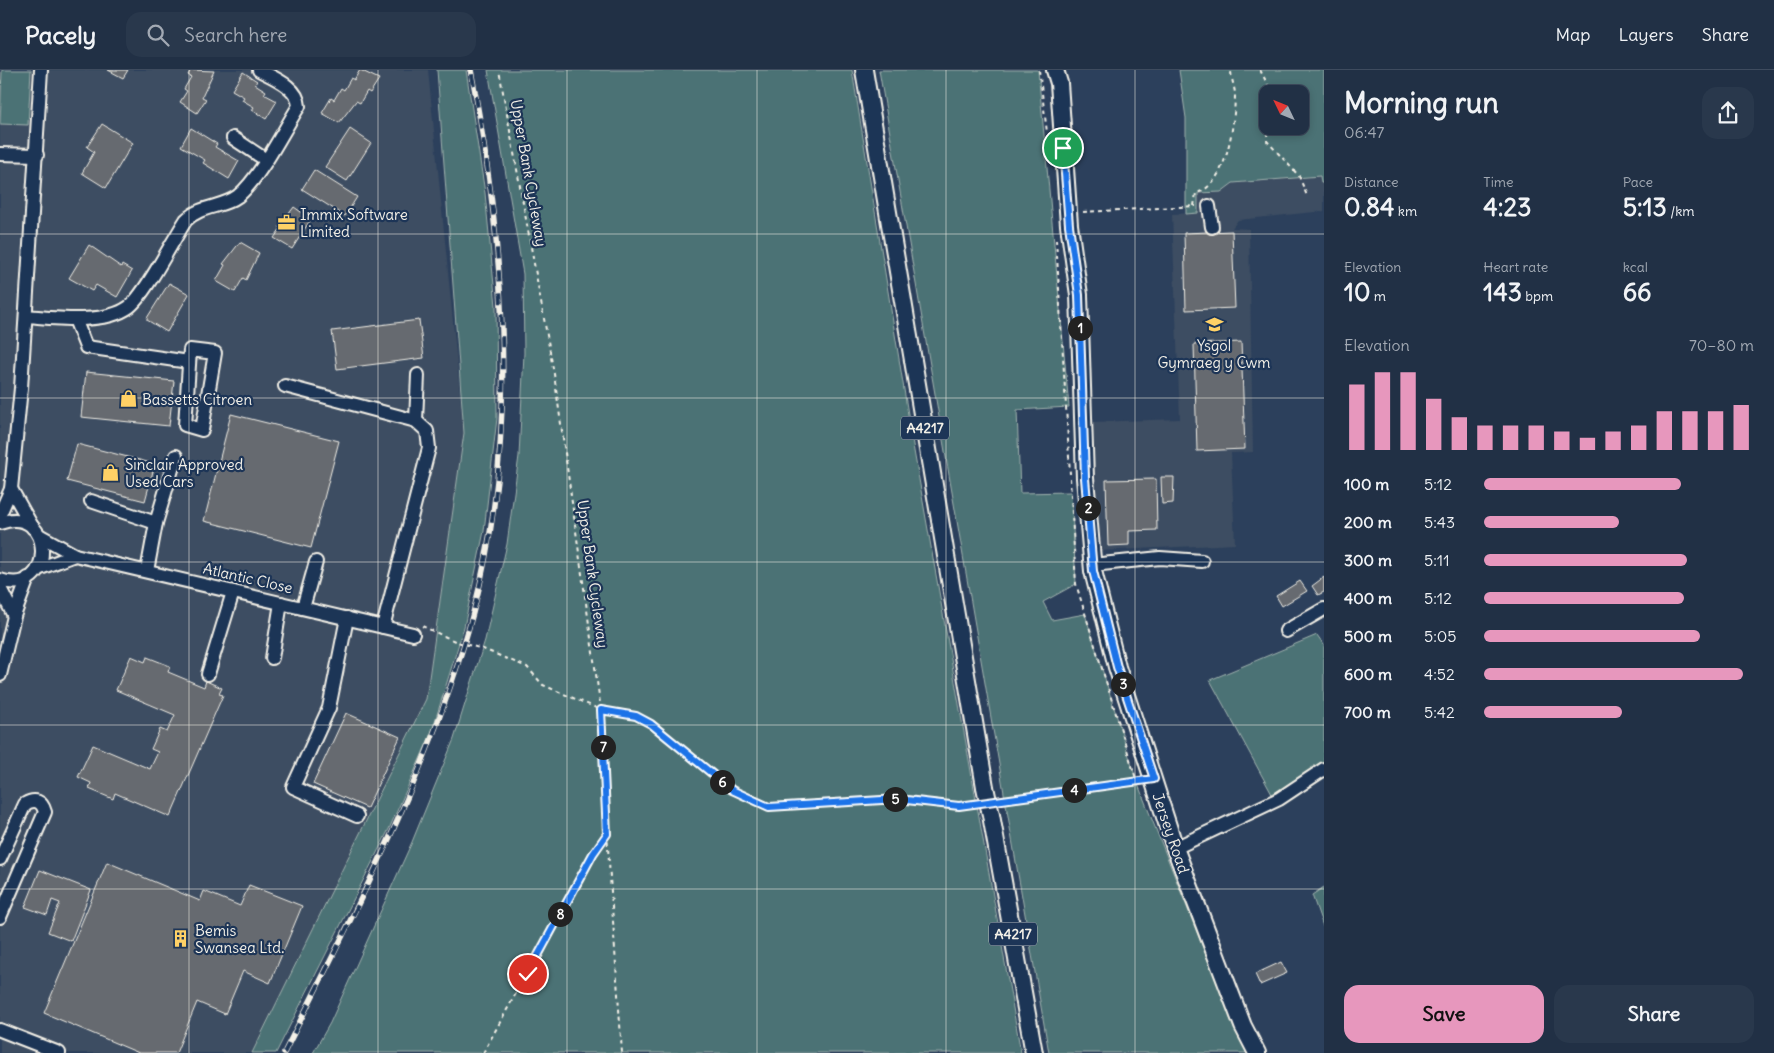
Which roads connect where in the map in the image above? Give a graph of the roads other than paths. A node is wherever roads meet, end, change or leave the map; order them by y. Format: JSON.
{"nodes":[{"id":1,"x":41,"y":70,"type":"edge"},
{"id":2,"x":259,"y":70,"type":"edge"},
{"id":3,"x":864,"y":70,"type":"edge"},
{"id":4,"x":1055,"y":70,"type":"edge"},
{"id":5,"x":233,"y":138,"type":"dead end"},
{"id":6,"x":0,"y":154,"type":"edge"},
{"id":7,"x":37,"y":155,"type":"junction"},
{"id":8,"x":266,"y":160,"type":"junction"},
{"id":9,"x":1209,"y":206,"type":"road end"},
{"id":10,"x":1212,"y":227,"type":"dead end"},
{"id":11,"x":26,"y":316,"type":"junction"},
{"id":12,"x":75,"y":319,"type":"junction"},
{"id":13,"x":189,"y":362,"type":"junction"},
{"id":14,"x":418,"y":375,"type":"dead end"},
{"id":15,"x":285,"y":386,"type":"dead end"},
{"id":16,"x":416,"y":421,"type":"junction"},
{"id":17,"x":176,"y":456,"type":"dead end"},
{"id":18,"x":11,"y":489,"type":"junction"},
{"id":19,"x":90,"y":501,"type":"dead end"},
{"id":20,"x":0,"y":514,"type":"edge"},
{"id":21,"x":0,"y":523,"type":"edge"},
{"id":22,"x":156,"y":523,"type":"junction"},
{"id":23,"x":36,"y":532,"type":"junction"},
{"id":24,"x":76,"y":555,"type":"junction"},
{"id":25,"x":1202,"y":561,"type":"dead end"},
{"id":26,"x":316,"y":562,"type":"dead end"},
{"id":27,"x":1092,"y":565,"type":"junction"},
{"id":28,"x":38,"y":569,"type":"junction"},
{"id":29,"x":147,"y":571,"type":"junction"},
{"id":30,"x":28,"y":578,"type":"junction"},
{"id":31,"x":0,"y":580,"type":"edge"},
{"id":32,"x":0,"y":588,"type":"edge"},
{"id":33,"x":233,"y":592,"type":"junction"},
{"id":34,"x":281,"y":603,"type":"junction"},
{"id":35,"x":303,"y":608,"type":"junction"},
{"id":36,"x":1324,"y":609,"type":"edge"},
{"id":37,"x":14,"y":616,"type":"junction"},
{"id":38,"x":347,"y":618,"type":"junction"},
{"id":39,"x":383,"y":627,"type":"junction"},
{"id":40,"x":1286,"y":631,"type":"dead end"},
{"id":41,"x":414,"y":634,"type":"road end"},
{"id":42,"x":272,"y":658,"type":"dead end"},
{"id":43,"x":208,"y":674,"type":"dead end"},
{"id":44,"x":0,"y":676,"type":"edge"},
{"id":45,"x":1324,"y":769,"type":"edge"},
{"id":46,"x":357,"y":816,"type":"dead end"},
{"id":47,"x":1175,"y":848,"type":"junction"},
{"id":48,"x":0,"y":859,"type":"edge"},
{"id":49,"x":0,"y":917,"type":"edge"},
{"id":50,"x":0,"y":1030,"type":"edge"},
{"id":51,"x":59,"y":1053,"type":"edge"},
{"id":52,"x":1034,"y":1053,"type":"edge"},
{"id":53,"x":1257,"y":1053,"type":"edge"}],
"edges":[{"from":1,"to":7,"type":"street"},
{"from":2,"to":8,"type":"street"},
{"from":3,"to":52,"type":"main road","number":"A4217","bridge":true},
{"from":4,"to":27,"type":"main road","name":"Jersey Road"},
{"from":5,"to":8,"type":"street"},
{"from":6,"to":7,"type":"street"},
{"from":7,"to":11,"type":"street"},
{"from":8,"to":12,"type":"street"},
{"from":9,"to":10,"type":"street"},
{"from":11,"to":12,"type":"street"},
{"from":11,"to":18,"type":"street"},
{"from":12,"to":13,"type":"street"},
{"from":13,"to":13,"type":"street"},
{"from":14,"to":16,"type":"street"},
{"from":15,"to":16,"type":"street"},
{"from":16,"to":39,"type":"street"},
{"from":17,"to":22,"type":"street"},
{"from":18,"to":20,"type":"street"},
{"from":18,"to":23,"type":"street"},
{"from":19,"to":22,"type":"street"},
{"from":21,"to":23,"type":"street","name":"Atlantic Close"},
{"from":22,"to":29,"type":"street"},
{"from":23,"to":24,"type":"street","name":"Atlantic Close"},
{"from":23,"to":28,"type":"street"},
{"from":24,"to":28,"type":"street"},
{"from":24,"to":29,"type":"street","name":"Atlantic Close"},
{"from":25,"to":27,"type":"street"},
{"from":26,"to":35,"type":"street"},
{"from":27,"to":47,"type":"main road","name":"Jersey Road"},
{"from":28,"to":30,"type":"street"},
{"from":29,"to":33,"type":"street","name":"Atlantic Close"},
{"from":30,"to":31,"type":"street"},
{"from":30,"to":37,"type":"street"},
{"from":32,"to":37,"type":"street"},
{"from":33,"to":34,"type":"street","name":"Atlantic Close"},
{"from":33,"to":43,"type":"street"},
{"from":34,"to":35,"type":"street","name":"Atlantic Close"},
{"from":34,"to":42,"type":"street"},
{"from":35,"to":38,"type":"street","name":"Atlantic Close"},
{"from":36,"to":40,"type":"street"},
{"from":37,"to":44,"type":"street"},
{"from":38,"to":39,"type":"street","name":"Atlantic Close"},
{"from":38,"to":46,"type":"street"},
{"from":39,"to":41,"type":"street","name":"Atlantic Close"},
{"from":45,"to":47,"type":"street"},
{"from":47,"to":53,"type":"main road","name":"Jersey Road"},
{"from":48,"to":49,"type":"street"},
{"from":50,"to":51,"type":"street"}]}
